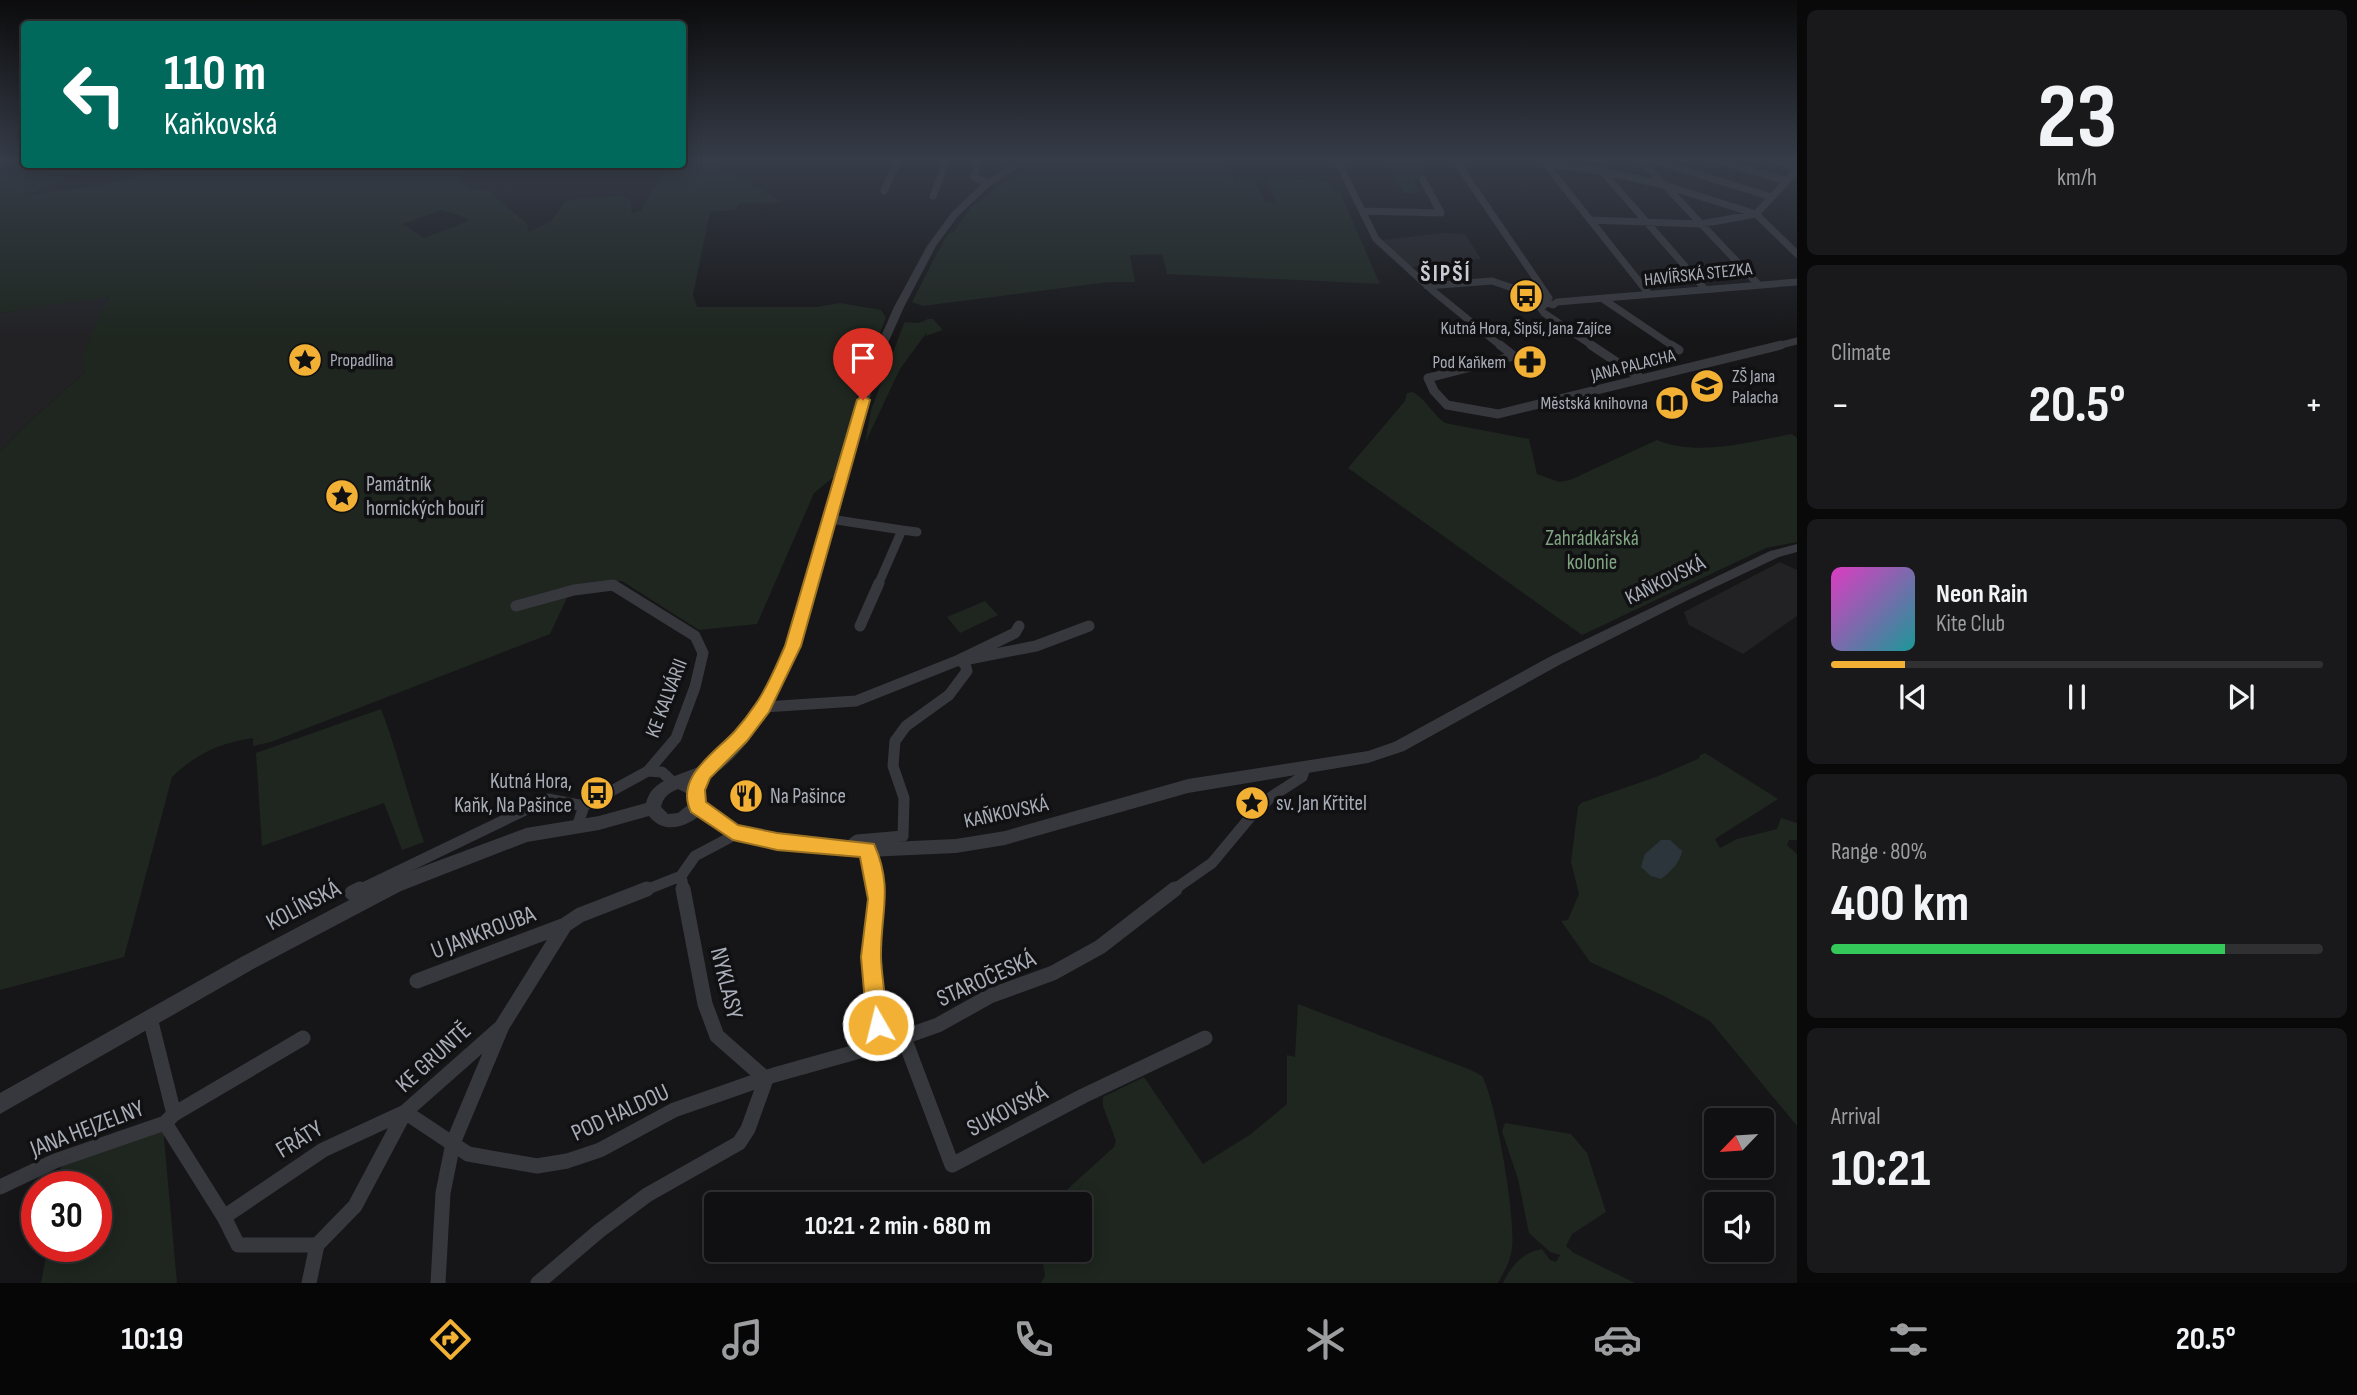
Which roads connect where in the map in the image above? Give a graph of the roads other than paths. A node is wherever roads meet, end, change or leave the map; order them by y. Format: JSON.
{"nodes":[{"id":1,"x":950,"y":220,"type":"edge"},
{"id":2,"x":1366,"y":220,"type":"edge"},
{"id":3,"x":1495,"y":220,"type":"edge"},
{"id":4,"x":1590,"y":220,"type":"joint"},
{"id":5,"x":1697,"y":220,"type":"edge"},
{"id":6,"x":1724,"y":220,"type":"edge"},
{"id":7,"x":1762,"y":220,"type":"edge"},
{"id":8,"x":1646,"y":222,"type":"junction"},
{"id":9,"x":1701,"y":224,"type":"junction"},
{"id":10,"x":1797,"y":254,"type":"edge"},
{"id":11,"x":1797,"y":282,"type":"edge"},
{"id":12,"x":1757,"y":283,"type":"junction"},
{"id":13,"x":1427,"y":286,"type":"junction"},
{"id":14,"x":1704,"y":288,"type":"junction"},
{"id":15,"x":1649,"y":294,"type":"junction"},
{"id":16,"x":1603,"y":299,"type":"junction"},
{"id":17,"x":1548,"y":300,"type":"junction"},
{"id":18,"x":1797,"y":341,"type":"edge"},
{"id":19,"x":1679,"y":350,"type":"dead end"},
{"id":20,"x":1642,"y":379,"type":"junction"},
{"id":21,"x":830,"y":516,"type":"junction"},
{"id":22,"x":902,"y":530,"type":"junction"},
{"id":23,"x":917,"y":532,"type":"dead end"},
{"id":24,"x":1797,"y":548,"type":"edge"},
{"id":25,"x":516,"y":606,"type":"dead end"},
{"id":26,"x":860,"y":626,"type":"dead end"},
{"id":27,"x":1019,"y":626,"type":"dead end"},
{"id":28,"x":1089,"y":626,"type":"dead end"},
{"id":29,"x":959,"y":660,"type":"junction"},
{"id":30,"x":764,"y":707,"type":"junction"},
{"id":31,"x":1309,"y":767,"type":"junction"},
{"id":32,"x":648,"y":771,"type":"junction"},
{"id":33,"x":691,"y":799,"type":"junction"},
{"id":34,"x":583,"y":806,"type":"junction"},
{"id":35,"x":653,"y":808,"type":"junction"},
{"id":36,"x":577,"y":827,"type":"junction"},
{"id":37,"x":733,"y":832,"type":"junction"},
{"id":38,"x":846,"y":849,"type":"junction"},
{"id":39,"x":867,"y":850,"type":"junction"},
{"id":40,"x":681,"y":876,"type":"junction"},
{"id":41,"x":352,"y":893,"type":"dead end"},
{"id":42,"x":565,"y":925,"type":"junction"},
{"id":43,"x":417,"y":981,"type":"dead end"},
{"id":44,"x":150,"y":1018,"type":"junction"},
{"id":45,"x":502,"y":1026,"type":"junction"},
{"id":46,"x":303,"y":1038,"type":"dead end"},
{"id":47,"x":904,"y":1038,"type":"junction"},
{"id":48,"x":1205,"y":1038,"type":"dead end"},
{"id":49,"x":881,"y":1045,"type":"junction"},
{"id":50,"x":766,"y":1079,"type":"junction"},
{"id":51,"x":0,"y":1104,"type":"edge"},
{"id":52,"x":405,"y":1112,"type":"junction"},
{"id":53,"x":170,"y":1118,"type":"junction"},
{"id":54,"x":453,"y":1143,"type":"junction"},
{"id":55,"x":0,"y":1187,"type":"edge"},
{"id":56,"x":224,"y":1217,"type":"junction"},
{"id":57,"x":317,"y":1245,"type":"junction"},
{"id":58,"x":309,"y":1283,"type":"edge"},
{"id":59,"x":438,"y":1283,"type":"edge"},
{"id":60,"x":538,"y":1283,"type":"edge"}],
"edges":[{"from":1,"to":21,"type":"street"},
{"from":2,"to":13,"type":"street"},
{"from":3,"to":17,"type":"street"},
{"from":4,"to":8,"type":"street"},
{"from":4,"to":15,"type":"street"},
{"from":5,"to":9,"type":"street"},
{"from":6,"to":9,"type":"street"},
{"from":7,"to":10,"type":"street"},
{"from":8,"to":9,"type":"street"},
{"from":8,"to":14,"type":"street"},
{"from":9,"to":12,"type":"street"},
{"from":11,"to":12,"type":"street","name":"HAVÍŘSKÁ STEZKA"},
{"from":12,"to":14,"type":"street","name":"HAVÍŘSKÁ STEZKA"},
{"from":13,"to":17,"type":"street"},
{"from":13,"to":20,"type":"street","name":"JANA PALACHA"},
{"from":14,"to":15,"type":"street","name":"HAVÍŘSKÁ STEZKA"},
{"from":15,"to":16,"type":"street","name":"HAVÍŘSKÁ STEZKA"},
{"from":16,"to":17,"type":"street","name":"HAVÍŘSKÁ STEZKA"},
{"from":16,"to":19,"type":"street","name":"HAVÍŘSKÁ STEZKA"},
{"from":17,"to":20,"type":"street"},
{"from":18,"to":20,"type":"street","name":"JANA PALACHA"},
{"from":21,"to":22,"type":"street"},
{"from":21,"to":30,"type":"street"},
{"from":22,"to":23,"type":"street"},
{"from":22,"to":26,"type":"street"},
{"from":24,"to":31,"type":"street","name":"KAŇKOVSKÁ"},
{"from":25,"to":32,"type":"street","name":"KE KALVÁRII"},
{"from":27,"to":29,"type":"street"},
{"from":28,"to":29,"type":"street"},
{"from":29,"to":30,"type":"street"},
{"from":29,"to":38,"type":"street"},
{"from":30,"to":33,"type":"street"},
{"from":31,"to":39,"type":"street","name":"KAŇKOVSKÁ"},
{"from":31,"to":47,"type":"street","name":"STAROČESKÁ"},
{"from":32,"to":33,"type":"street"},
{"from":32,"to":34,"type":"street"},
{"from":33,"to":35,"type":"street"},
{"from":33,"to":35,"type":"street"},
{"from":33,"to":37,"type":"street","name":"KAŇKOVSKÁ"},
{"from":34,"to":36,"type":"street"},
{"from":34,"to":41,"type":"street"},
{"from":35,"to":36,"type":"street","name":"KOLÍNSKÁ"},
{"from":36,"to":44,"type":"street","name":"KOLÍNSKÁ"},
{"from":37,"to":38,"type":"street","name":"KAŇKOVSKÁ"},
{"from":37,"to":40,"type":"street"},
{"from":38,"to":39,"type":"street","name":"KAŇKOVSKÁ"},
{"from":39,"to":49,"type":"street"},
{"from":40,"to":42,"type":"street"},
{"from":40,"to":50,"type":"street","name":"NYKLASY"},
{"from":42,"to":43,"type":"street","name":"U JANKROUBA"},
{"from":42,"to":45,"type":"street","name":"KE GRUNTĚ"},
{"from":44,"to":51,"type":"street","name":"KOLÍNSKÁ"},
{"from":44,"to":53,"type":"street","name":"JANA HEJZELNY"},
{"from":45,"to":52,"type":"street","name":"KE GRUNTĚ"},
{"from":45,"to":54,"type":"street","name":"KE GRUNTĚ"},
{"from":46,"to":53,"type":"street"},
{"from":47,"to":48,"type":"street","name":"SUKOVSKÁ"},
{"from":47,"to":49,"type":"street","name":"STAROČESKÁ"},
{"from":49,"to":50,"type":"street","name":"STAROČESKÁ"},
{"from":50,"to":54,"type":"street","name":"POD HALDOU"},
{"from":50,"to":60,"type":"street"},
{"from":52,"to":54,"type":"street","name":"KE GRUNTĚ"},
{"from":52,"to":56,"type":"street","name":"FRÁTY"},
{"from":52,"to":57,"type":"street"},
{"from":53,"to":55,"type":"street","name":"JANA HEJZELNY"},
{"from":53,"to":56,"type":"street"},
{"from":54,"to":59,"type":"street","name":"KE GRUNTĚ"},
{"from":56,"to":57,"type":"street"},
{"from":57,"to":58,"type":"street"}]}
